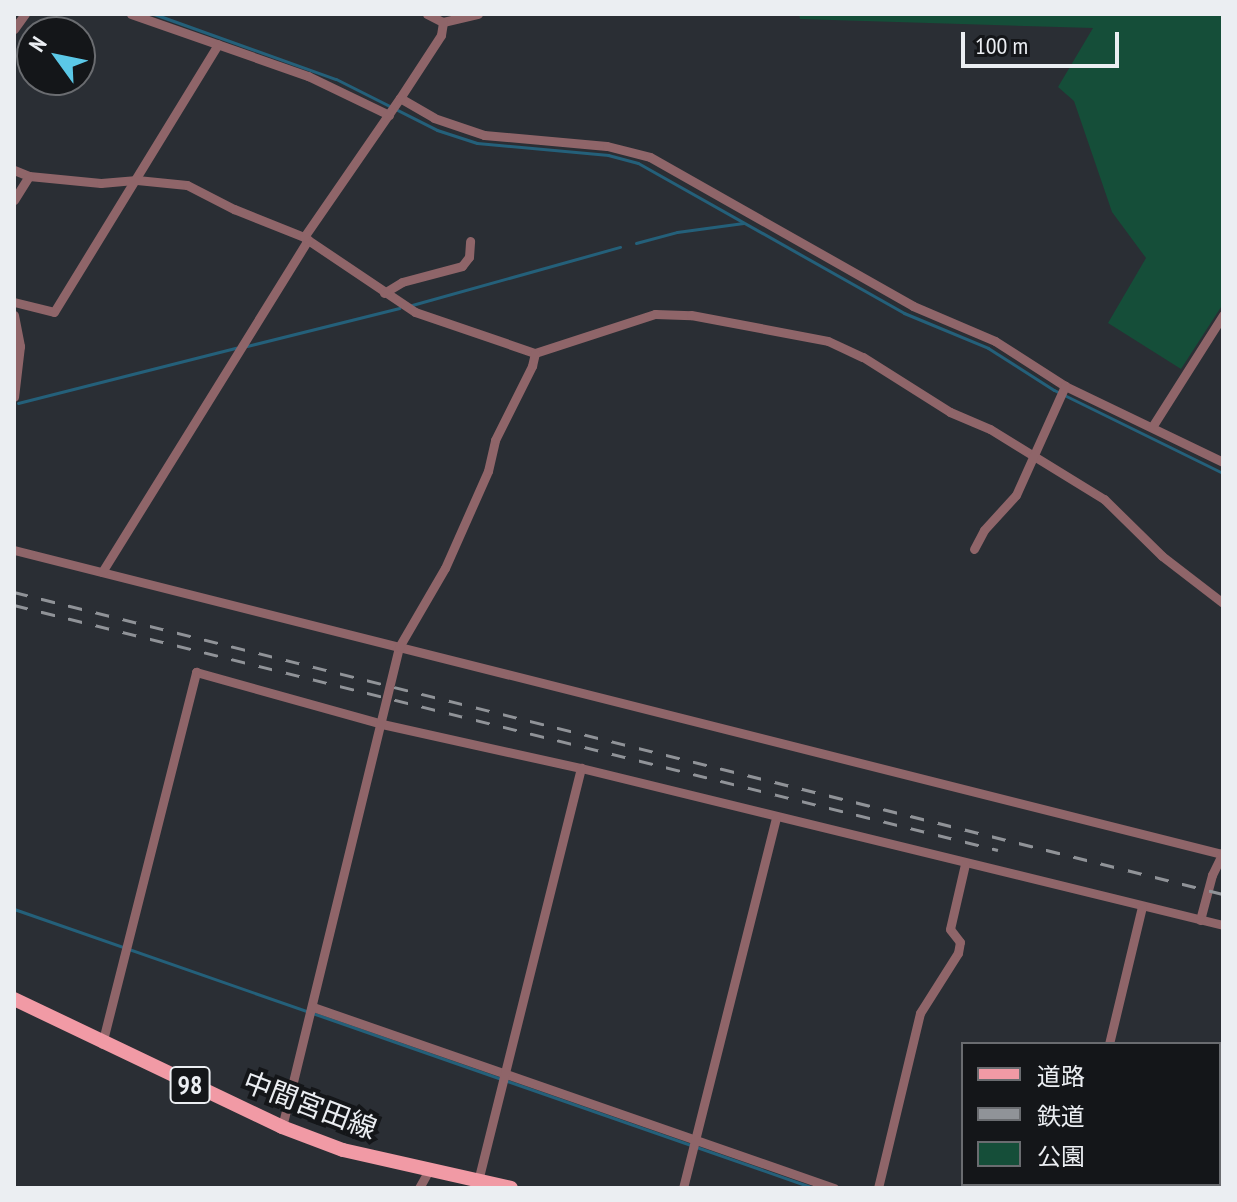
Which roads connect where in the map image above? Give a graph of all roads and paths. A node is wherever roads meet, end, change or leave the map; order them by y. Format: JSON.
{"nodes":[{"id":1,"x":25,"y":14,"type":"edge"},
{"id":2,"x":131,"y":14,"type":"edge"},
{"id":3,"x":427,"y":14,"type":"edge"},
{"id":4,"x":478,"y":14,"type":"edge"},
{"id":5,"x":443,"y":22,"type":"junction"},
{"id":6,"x":14,"y":29,"type":"edge"},
{"id":7,"x":218,"y":44,"type":"junction"},
{"id":8,"x":399,"y":99,"type":"junction"},
{"id":9,"x":389,"y":114,"type":"junction"},
{"id":10,"x":14,"y":170,"type":"edge"},
{"id":11,"x":29,"y":176,"type":"junction"},
{"id":12,"x":134,"y":180,"type":"junction"},
{"id":13,"x":14,"y":200,"type":"edge"},
{"id":14,"x":306,"y":238,"type":"junction"},
{"id":15,"x":470,"y":241,"type":"dead end"},
{"id":16,"x":384,"y":293,"type":"junction"},
{"id":17,"x":14,"y":302,"type":"edge"},
{"id":18,"x":14,"y":315,"type":"edge"},
{"id":19,"x":1223,"y":315,"type":"edge"},
{"id":20,"x":535,"y":353,"type":"junction"},
{"id":21,"x":1065,"y":386,"type":"junction"},
{"id":22,"x":14,"y":397,"type":"edge"},
{"id":23,"x":1152,"y":427,"type":"junction"},
{"id":24,"x":1035,"y":458,"type":"junction"},
{"id":25,"x":1223,"y":462,"type":"edge"},
{"id":26,"x":974,"y":549,"type":"dead end"},
{"id":27,"x":14,"y":550,"type":"edge"},
{"id":28,"x":102,"y":572,"type":"junction"},
{"id":29,"x":1223,"y":603,"type":"edge"},
{"id":30,"x":399,"y":647,"type":"junction"},
{"id":31,"x":382,"y":724,"type":"junction"},
{"id":32,"x":581,"y":768,"type":"junction"},
{"id":33,"x":776,"y":817,"type":"junction"},
{"id":34,"x":1222,"y":853,"type":"edge"},
{"id":35,"x":965,"y":864,"type":"junction"},
{"id":36,"x":1142,"y":907,"type":"junction"},
{"id":37,"x":1200,"y":920,"type":"junction"},
{"id":38,"x":1223,"y":925,"type":"edge"},
{"id":39,"x":14,"y":999,"type":"edge"},
{"id":40,"x":313,"y":1007,"type":"junction"},
{"id":41,"x":1109,"y":1042,"type":"edge"},
{"id":42,"x":102,"y":1044,"type":"junction"},
{"id":43,"x":504,"y":1072,"type":"junction"},
{"id":44,"x":282,"y":1127,"type":"junction"},
{"id":45,"x":695,"y":1138,"type":"junction"},
{"id":46,"x":429,"y":1170,"type":"junction"},
{"id":47,"x":478,"y":1181,"type":"junction"},
{"id":48,"x":419,"y":1188,"type":"edge"},
{"id":49,"x":511,"y":1188,"type":"edge"},
{"id":50,"x":683,"y":1188,"type":"edge"},
{"id":51,"x":834,"y":1188,"type":"edge"},
{"id":52,"x":878,"y":1188,"type":"edge"}],
"edges":[{"from":1,"to":6,"type":"street"},
{"from":2,"to":7,"type":"street"},
{"from":3,"to":5,"type":"street"},
{"from":4,"to":5,"type":"street"},
{"from":5,"to":8,"type":"street"},
{"from":7,"to":9,"type":"street"},
{"from":7,"to":12,"type":"street"},
{"from":8,"to":9,"type":"street"},
{"from":8,"to":21,"type":"street"},
{"from":9,"to":14,"type":"street"},
{"from":10,"to":11,"type":"street"},
{"from":11,"to":12,"type":"street"},
{"from":11,"to":13,"type":"street"},
{"from":12,"to":14,"type":"street"},
{"from":12,"to":17,"type":"street"},
{"from":14,"to":16,"type":"street"},
{"from":14,"to":28,"type":"street"},
{"from":15,"to":16,"type":"street"},
{"from":16,"to":20,"type":"street"},
{"from":18,"to":22,"type":"street"},
{"from":19,"to":23,"type":"street"},
{"from":20,"to":24,"type":"street"},
{"from":20,"to":30,"type":"street"},
{"from":21,"to":23,"type":"street"},
{"from":21,"to":24,"type":"street"},
{"from":23,"to":25,"type":"street"},
{"from":24,"to":26,"type":"street"},
{"from":24,"to":29,"type":"street"},
{"from":27,"to":28,"type":"street"},
{"from":28,"to":30,"type":"street"},
{"from":30,"to":31,"type":"street"},
{"from":30,"to":34,"type":"street"},
{"from":31,"to":32,"type":"street"},
{"from":31,"to":40,"type":"street"},
{"from":31,"to":42,"type":"street"},
{"from":32,"to":33,"type":"street"},
{"from":32,"to":43,"type":"street"},
{"from":33,"to":35,"type":"street"},
{"from":33,"to":45,"type":"street"},
{"from":34,"to":37,"type":"street"},
{"from":35,"to":36,"type":"street"},
{"from":35,"to":52,"type":"street"},
{"from":36,"to":37,"type":"street"},
{"from":36,"to":41,"type":"street"},
{"from":37,"to":38,"type":"street"},
{"from":39,"to":42,"type":"main road","name":"中間宮田線","number":"98"},
{"from":40,"to":43,"type":"street"},
{"from":40,"to":44,"type":"street"},
{"from":42,"to":44,"type":"main road","name":"中間宮田線","number":"98"},
{"from":43,"to":45,"type":"street"},
{"from":43,"to":47,"type":"street"},
{"from":44,"to":46,"type":"main road","name":"中間宮田線","number":"98"},
{"from":45,"to":50,"type":"street"},
{"from":45,"to":51,"type":"street"},
{"from":46,"to":47,"type":"main road","name":"中間宮田線","number":"98"},
{"from":46,"to":48,"type":"street"},
{"from":47,"to":49,"type":"main road","name":"中間宮田線","number":"98"}]}
